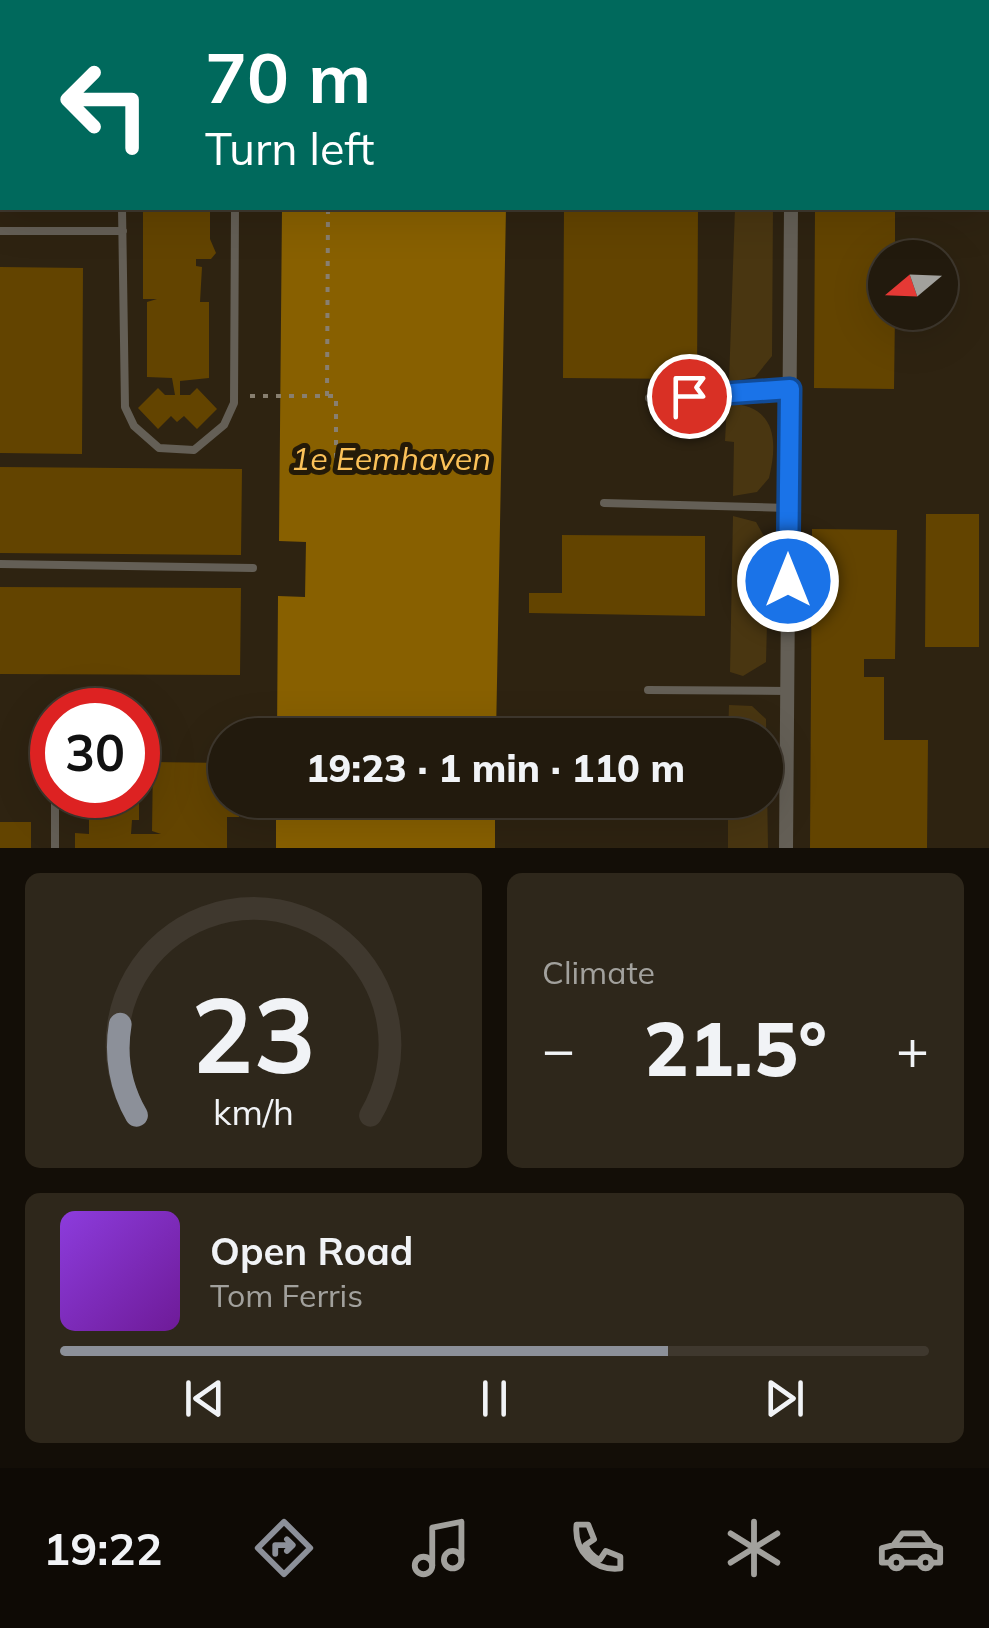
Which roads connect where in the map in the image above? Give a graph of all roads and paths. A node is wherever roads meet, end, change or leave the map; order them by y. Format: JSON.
{"nodes":[{"id":1,"x":122,"y":210,"type":"edge"},
{"id":2,"x":234,"y":210,"type":"edge"},
{"id":3,"x":328,"y":210,"type":"edge"},
{"id":4,"x":791,"y":210,"type":"edge"},
{"id":5,"x":0,"y":231,"type":"edge"},
{"id":6,"x":123,"y":231,"type":"junction"},
{"id":7,"x":790,"y":389,"type":"junction"},
{"id":8,"x":250,"y":396,"type":"dead end"},
{"id":9,"x":327,"y":396,"type":"junction"},
{"id":10,"x":650,"y":398,"type":"dead end"},
{"id":11,"x":336,"y":462,"type":"dead end"},
{"id":12,"x":604,"y":503,"type":"dead end"},
{"id":13,"x":789,"y":508,"type":"junction"},
{"id":14,"x":0,"y":564,"type":"edge"},
{"id":15,"x":253,"y":568,"type":"dead end"},
{"id":16,"x":648,"y":690,"type":"dead end"},
{"id":17,"x":788,"y":690,"type":"junction"},
{"id":18,"x":55,"y":818,"type":"edge"},
{"id":19,"x":55,"y":848,"type":"edge"},
{"id":20,"x":786,"y":848,"type":"edge"}],
"edges":[{"from":1,"to":6,"type":"lane"},
{"from":2,"to":6,"type":"lane"},
{"from":3,"to":9,"type":"path"},
{"from":4,"to":7,"type":"street"},
{"from":5,"to":6,"type":"lane"},
{"from":7,"to":10,"type":"lane"},
{"from":7,"to":13,"type":"street"},
{"from":8,"to":9,"type":"path"},
{"from":9,"to":11,"type":"path"},
{"from":12,"to":13,"type":"lane"},
{"from":13,"to":17,"type":"street"},
{"from":14,"to":15,"type":"lane"},
{"from":16,"to":17,"type":"lane"},
{"from":17,"to":20,"type":"street"},
{"from":18,"to":19,"type":"lane"}]}
